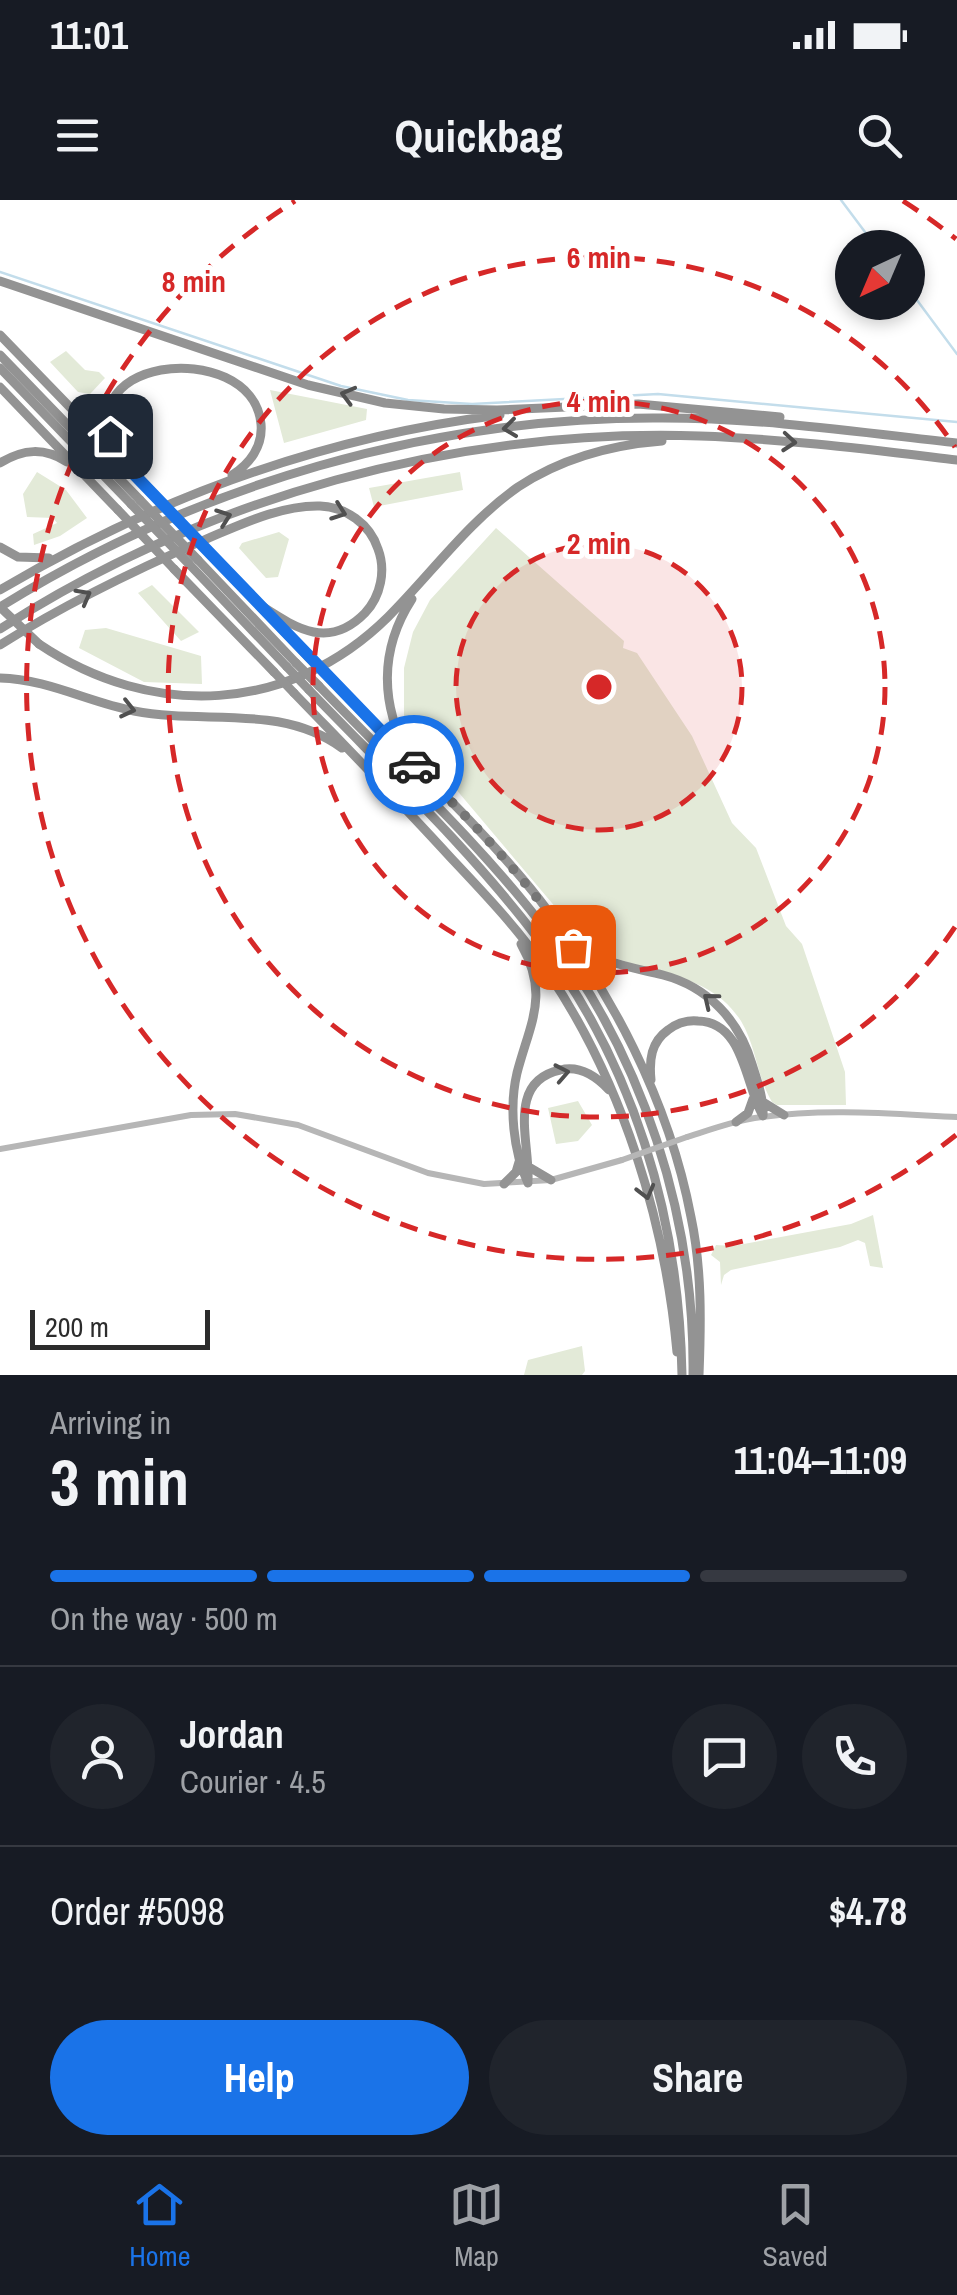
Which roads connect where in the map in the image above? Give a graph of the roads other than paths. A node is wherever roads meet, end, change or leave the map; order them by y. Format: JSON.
{"nodes":[{"id":1,"x":0,"y":281,"type":"edge"},
{"id":2,"x":0,"y":334,"type":"edge"},
{"id":3,"x":0,"y":355,"type":"edge"},
{"id":4,"x":0,"y":368,"type":"edge"},
{"id":5,"x":0,"y":387,"type":"edge"},
{"id":6,"x":552,"y":408,"type":"junction"},
{"id":7,"x":817,"y":426,"type":"junction"},
{"id":8,"x":699,"y":436,"type":"junction"},
{"id":9,"x":957,"y":443,"type":"edge"},
{"id":10,"x":957,"y":460,"type":"edge"},
{"id":11,"x":0,"y":463,"type":"edge"},
{"id":12,"x":126,"y":466,"type":"junction"},
{"id":13,"x":221,"y":482,"type":"junction"},
{"id":14,"x":92,"y":483,"type":"junction"},
{"id":15,"x":136,"y":502,"type":"junction"},
{"id":16,"x":0,"y":546,"type":"edge"},
{"id":17,"x":59,"y":555,"type":"junction"},
{"id":18,"x":428,"y":576,"type":"junction"},
{"id":19,"x":0,"y":590,"type":"edge"},
{"id":20,"x":257,"y":603,"type":"junction"},
{"id":21,"x":0,"y":607,"type":"edge"},
{"id":22,"x":0,"y":628,"type":"edge"},
{"id":23,"x":0,"y":645,"type":"edge"},
{"id":24,"x":0,"y":678,"type":"edge"},
{"id":25,"x":314,"y":688,"type":"junction"},
{"id":26,"x":419,"y":770,"type":"junction"},
{"id":27,"x":370,"y":773,"type":"junction"},
{"id":28,"x":556,"y":923,"type":"junction"},
{"id":29,"x":514,"y":928,"type":"junction"},
{"id":30,"x":654,"y":1094,"type":"junction"},
{"id":31,"x":615,"y":1100,"type":"junction"},
{"id":32,"x":758,"y":1101,"type":"junction"},
{"id":33,"x":784,"y":1115,"type":"junction"},
{"id":34,"x":763,"y":1116,"type":"junction"},
{"id":35,"x":957,"y":1117,"type":"edge"},
{"id":36,"x":736,"y":1122,"type":"junction"},
{"id":37,"x":0,"y":1151,"type":"edge"},
{"id":38,"x":524,"y":1163,"type":"junction"},
{"id":39,"x":551,"y":1180,"type":"junction"},
{"id":40,"x":528,"y":1182,"type":"junction"},
{"id":41,"x":504,"y":1184,"type":"junction"},
{"id":42,"x":680,"y":1375,"type":"edge"},
{"id":43,"x":696,"y":1375,"type":"edge"}],
"edges":[{"from":6,"to":1,"type":"highway","one_way":true},
{"from":2,"to":12,"type":"highway"},
{"from":3,"to":15,"type":"highway"},
{"from":4,"to":15,"type":"highway"},
{"from":5,"to":14,"type":"highway"},
{"from":6,"to":7,"type":"highway"},
{"from":6,"to":13,"type":"highway"},
{"from":7,"to":9,"type":"highway"},
{"from":7,"to":21,"type":"highway","one_way":true},
{"from":8,"to":10,"type":"highway","one_way":true},
{"from":8,"to":18,"type":"highway"},
{"from":22,"to":8,"type":"highway","one_way":true},
{"from":11,"to":14,"type":"highway"},
{"from":12,"to":13,"type":"highway"},
{"from":12,"to":20,"type":"highway","bridge":true},
{"from":13,"to":17,"type":"highway"},
{"from":14,"to":27,"type":"highway","bridge":true},
{"from":15,"to":25,"type":"highway","bridge":true},
{"from":16,"to":17,"type":"highway"},
{"from":17,"to":19,"type":"highway"},
{"from":18,"to":21,"type":"highway","bridge":true},
{"from":18,"to":26,"type":"highway"},
{"from":23,"to":20,"type":"highway","one_way":true},
{"from":20,"to":26,"type":"highway","bridge":true},
{"from":24,"to":27,"type":"highway","one_way":true},
{"from":25,"to":42,"type":"highway"},
{"from":25,"to":43,"type":"highway"},
{"from":26,"to":28,"type":"highway"},
{"from":27,"to":29,"type":"highway"},
{"from":28,"to":30,"type":"highway"},
{"from":32,"to":28,"type":"highway","one_way":true},
{"from":29,"to":31,"type":"highway"},
{"from":29,"to":38,"type":"highway"},
{"from":30,"to":32,"type":"highway"},
{"from":30,"to":43,"type":"highway"},
{"from":38,"to":31,"type":"highway","one_way":true},
{"from":31,"to":42,"type":"highway","one_way":true},
{"from":32,"to":33,"type":"highway"},
{"from":32,"to":34,"type":"highway"},
{"from":32,"to":36,"type":"highway"},
{"from":33,"to":34,"type":"main road"},
{"from":33,"to":35,"type":"main road"},
{"from":34,"to":36,"type":"main road"},
{"from":36,"to":39,"type":"main road","bridge":true},
{"from":37,"to":41,"type":"main road"},
{"from":38,"to":39,"type":"highway"},
{"from":38,"to":40,"type":"highway"},
{"from":38,"to":41,"type":"highway"},
{"from":39,"to":40,"type":"main road"},
{"from":40,"to":41,"type":"main road"}]}
